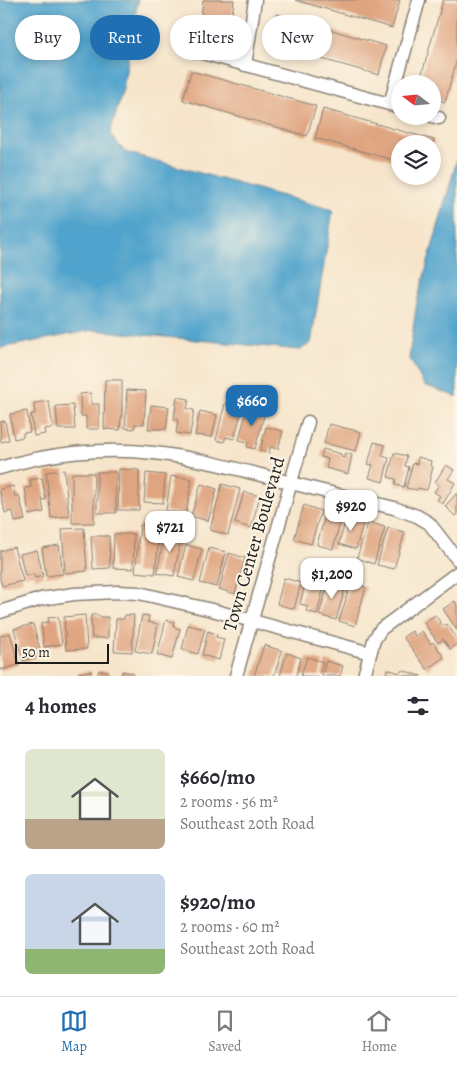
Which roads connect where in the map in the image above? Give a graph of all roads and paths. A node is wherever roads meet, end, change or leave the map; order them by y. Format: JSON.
{"nodes":[{"id":1,"x":255,"y":0,"type":"edge"},
{"id":2,"x":419,"y":0,"type":"edge"},
{"id":3,"x":227,"y":60,"type":"edge"},
{"id":4,"x":245,"y":65,"type":"junction"},
{"id":5,"x":402,"y":75,"type":"edge"},
{"id":6,"x":391,"y":105,"type":"edge"},
{"id":7,"x":308,"y":422,"type":"dead end"},
{"id":8,"x":0,"y":468,"type":"edge"},
{"id":9,"x":290,"y":483,"type":"junction"},
{"id":10,"x":457,"y":559,"type":"edge"},
{"id":11,"x":457,"y":573,"type":"edge"},
{"id":12,"x":0,"y":612,"type":"edge"},
{"id":13,"x":252,"y":621,"type":"junction"},
{"id":14,"x":370,"y":654,"type":"junction"},
{"id":15,"x":236,"y":676,"type":"edge"},
{"id":16,"x":364,"y":676,"type":"edge"}],
"edges":[{"from":1,"to":4,"type":"street"},
{"from":2,"to":5,"type":"street"},
{"from":3,"to":4,"type":"street"},
{"from":4,"to":6,"type":"street"},
{"from":7,"to":9,"type":"street","name":"Town Center Boulevard"},
{"from":8,"to":9,"type":"street"},
{"from":9,"to":10,"type":"street"},
{"from":9,"to":13,"type":"street","name":"Town Center Boulevard"},
{"from":11,"to":14,"type":"street"},
{"from":12,"to":13,"type":"street"},
{"from":13,"to":14,"type":"street"},
{"from":13,"to":15,"type":"street","name":"Town Center Boulevard"},
{"from":14,"to":16,"type":"street"}]}
